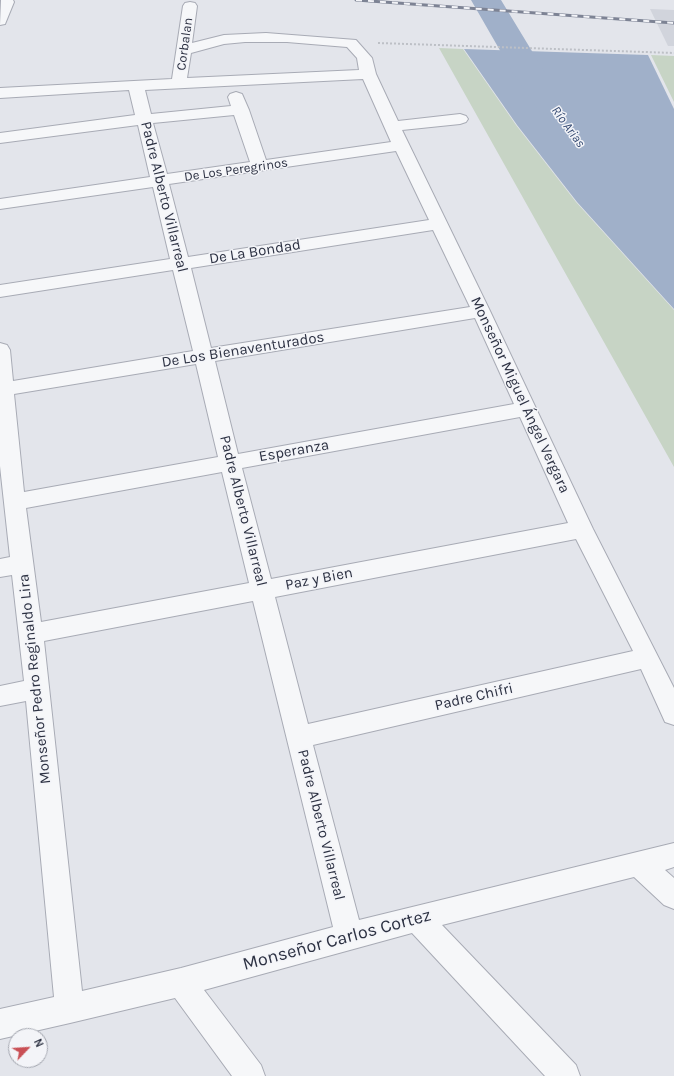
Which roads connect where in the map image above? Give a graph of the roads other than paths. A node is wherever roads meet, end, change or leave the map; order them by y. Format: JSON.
{"nodes":[{"id":1,"x":7,"y":2,"type":"dead end"},
{"id":2,"x":190,"y":6,"type":"dead end"},
{"id":3,"x":0,"y":21,"type":"edge"},
{"id":4,"x":183,"y":51,"type":"junction"},
{"id":5,"x":368,"y":74,"type":"junction"},
{"id":6,"x":231,"y":81,"type":"junction"},
{"id":7,"x":179,"y":83,"type":"junction"},
{"id":8,"x":136,"y":86,"type":"junction"},
{"id":9,"x":0,"y":93,"type":"edge"},
{"id":10,"x":241,"y":110,"type":"junction"},
{"id":11,"x":144,"y":119,"type":"junction"},
{"id":12,"x":460,"y":119,"type":"dead end"},
{"id":13,"x":392,"y":126,"type":"junction"},
{"id":14,"x":0,"y":138,"type":"edge"},
{"id":15,"x":401,"y":145,"type":"junction"},
{"id":16,"x":260,"y":166,"type":"junction"},
{"id":17,"x":160,"y":181,"type":"junction"},
{"id":18,"x":0,"y":204,"type":"edge"},
{"id":19,"x":439,"y":224,"type":"junction"},
{"id":20,"x":181,"y":264,"type":"junction"},
{"id":21,"x":0,"y":291,"type":"edge"},
{"id":22,"x":482,"y":311,"type":"junction"},
{"id":23,"x":0,"y":350,"type":"edge"},
{"id":24,"x":204,"y":356,"type":"junction"},
{"id":25,"x":4,"y":389,"type":"junction"},
{"id":26,"x":526,"y":409,"type":"junction"},
{"id":27,"x":231,"y":463,"type":"junction"},
{"id":28,"x":5,"y":473,"type":"edge"},
{"id":29,"x":15,"y":502,"type":"junction"},
{"id":30,"x":582,"y":529,"type":"junction"},
{"id":31,"x":11,"y":566,"type":"edge"},
{"id":32,"x":263,"y":590,"type":"junction"},
{"id":33,"x":31,"y":634,"type":"junction"},
{"id":34,"x":648,"y":658,"type":"junction"},
{"id":35,"x":37,"y":689,"type":"junction"},
{"id":36,"x":0,"y":696,"type":"edge"},
{"id":37,"x":674,"y":714,"type":"edge"},
{"id":38,"x":299,"y":737,"type":"junction"},
{"id":39,"x":674,"y":855,"type":"edge"},
{"id":40,"x":639,"y":864,"type":"junction"},
{"id":41,"x":674,"y":896,"type":"edge"},
{"id":42,"x":417,"y":918,"type":"junction"},
{"id":43,"x":349,"y":937,"type":"junction"},
{"id":44,"x":181,"y":982,"type":"junction"},
{"id":45,"x":70,"y":1009,"type":"junction"},
{"id":46,"x":0,"y":1024,"type":"edge"},
{"id":47,"x":250,"y":1076,"type":"edge"},
{"id":48,"x":565,"y":1076,"type":"edge"}],
"edges":[{"from":1,"to":3,"type":"street"},
{"from":2,"to":4,"type":"street","name":"Corbalan"},
{"from":4,"to":5,"type":"street","name":"Monseñor Miguel Ángel Vergara"},
{"from":4,"to":7,"type":"street","name":"Corbalan"},
{"from":5,"to":6,"type":"street"},
{"from":5,"to":13,"type":"street","name":"Monseñor Miguel Ángel Vergara"},
{"from":6,"to":7,"type":"street"},
{"from":6,"to":10,"type":"street"},
{"from":7,"to":8,"type":"street"},
{"from":8,"to":9,"type":"street"},
{"from":8,"to":11,"type":"street","name":"Padre Alberto Villarreal"},
{"from":10,"to":11,"type":"street"},
{"from":10,"to":16,"type":"street"},
{"from":11,"to":14,"type":"street"},
{"from":11,"to":17,"type":"street","name":"Padre Alberto Villarreal"},
{"from":12,"to":13,"type":"street"},
{"from":13,"to":15,"type":"street","name":"Monseñor Miguel Ángel Vergara"},
{"from":15,"to":16,"type":"street","name":"De Los Peregrinos"},
{"from":15,"to":19,"type":"street","name":"Monseñor Miguel Ángel Vergara"},
{"from":16,"to":17,"type":"street","name":"De Los Peregrinos"},
{"from":17,"to":18,"type":"street","name":"De Los Peregrinos"},
{"from":17,"to":20,"type":"street","name":"Padre Alberto Villarreal"},
{"from":19,"to":20,"type":"street","name":"De La Bondad"},
{"from":19,"to":22,"type":"street","name":"Monseñor Miguel Ángel Vergara"},
{"from":20,"to":21,"type":"street","name":"De La Bondad"},
{"from":20,"to":24,"type":"street","name":"Padre Alberto Villarreal"},
{"from":22,"to":24,"type":"street","name":"De Los Bienaventurados"},
{"from":22,"to":26,"type":"street","name":"Monseñor Miguel Ángel Vergara"},
{"from":23,"to":25,"type":"street","name":"Monseñor Pedro Reginaldo Lira"},
{"from":24,"to":25,"type":"street","name":"De Los Bienaventurados"},
{"from":24,"to":27,"type":"street","name":"Padre Alberto Villarreal"},
{"from":25,"to":28,"type":"street","name":"Monseñor Pedro Reginaldo Lira"},
{"from":26,"to":27,"type":"street","name":"Esperanza"},
{"from":26,"to":30,"type":"street","name":"Monseñor Miguel Ángel Vergara"},
{"from":27,"to":29,"type":"street","name":"Esperanza"},
{"from":27,"to":32,"type":"street","name":"Padre Alberto Villarreal"},
{"from":28,"to":29,"type":"street","name":"Monseñor Pedro Reginaldo Lira"},
{"from":29,"to":31,"type":"street","name":"Monseñor Pedro Reginaldo Lira"},
{"from":30,"to":32,"type":"street","name":"Paz y Bien"},
{"from":30,"to":34,"type":"street","name":"Monseñor Miguel Ángel Vergara"},
{"from":31,"to":33,"type":"street","name":"Monseñor Pedro Reginaldo Lira"},
{"from":32,"to":33,"type":"street","name":"Paz y Bien"},
{"from":32,"to":38,"type":"street","name":"Padre Alberto Villarreal"},
{"from":33,"to":35,"type":"street","name":"Monseñor Pedro Reginaldo Lira"},
{"from":34,"to":37,"type":"street","name":"Monseñor Miguel Ángel Vergara"},
{"from":34,"to":38,"type":"street","name":"Padre Chifri"},
{"from":35,"to":36,"type":"street"},
{"from":35,"to":45,"type":"street","name":"Monseñor Pedro Reginaldo Lira"},
{"from":38,"to":43,"type":"street","name":"Padre Alberto Villarreal"},
{"from":39,"to":40,"type":"street","name":"Monseñor Carlos Cortez"},
{"from":40,"to":41,"type":"street"},
{"from":40,"to":42,"type":"street","name":"Monseñor Carlos Cortez"},
{"from":42,"to":43,"type":"street","name":"Monseñor Carlos Cortez"},
{"from":42,"to":48,"type":"street"},
{"from":43,"to":44,"type":"street","name":"Monseñor Carlos Cortez"},
{"from":44,"to":45,"type":"street","name":"Monseñor Carlos Cortez"},
{"from":44,"to":47,"type":"street"},
{"from":45,"to":46,"type":"street","name":"Monseñor Carlos Cortez"}]}
